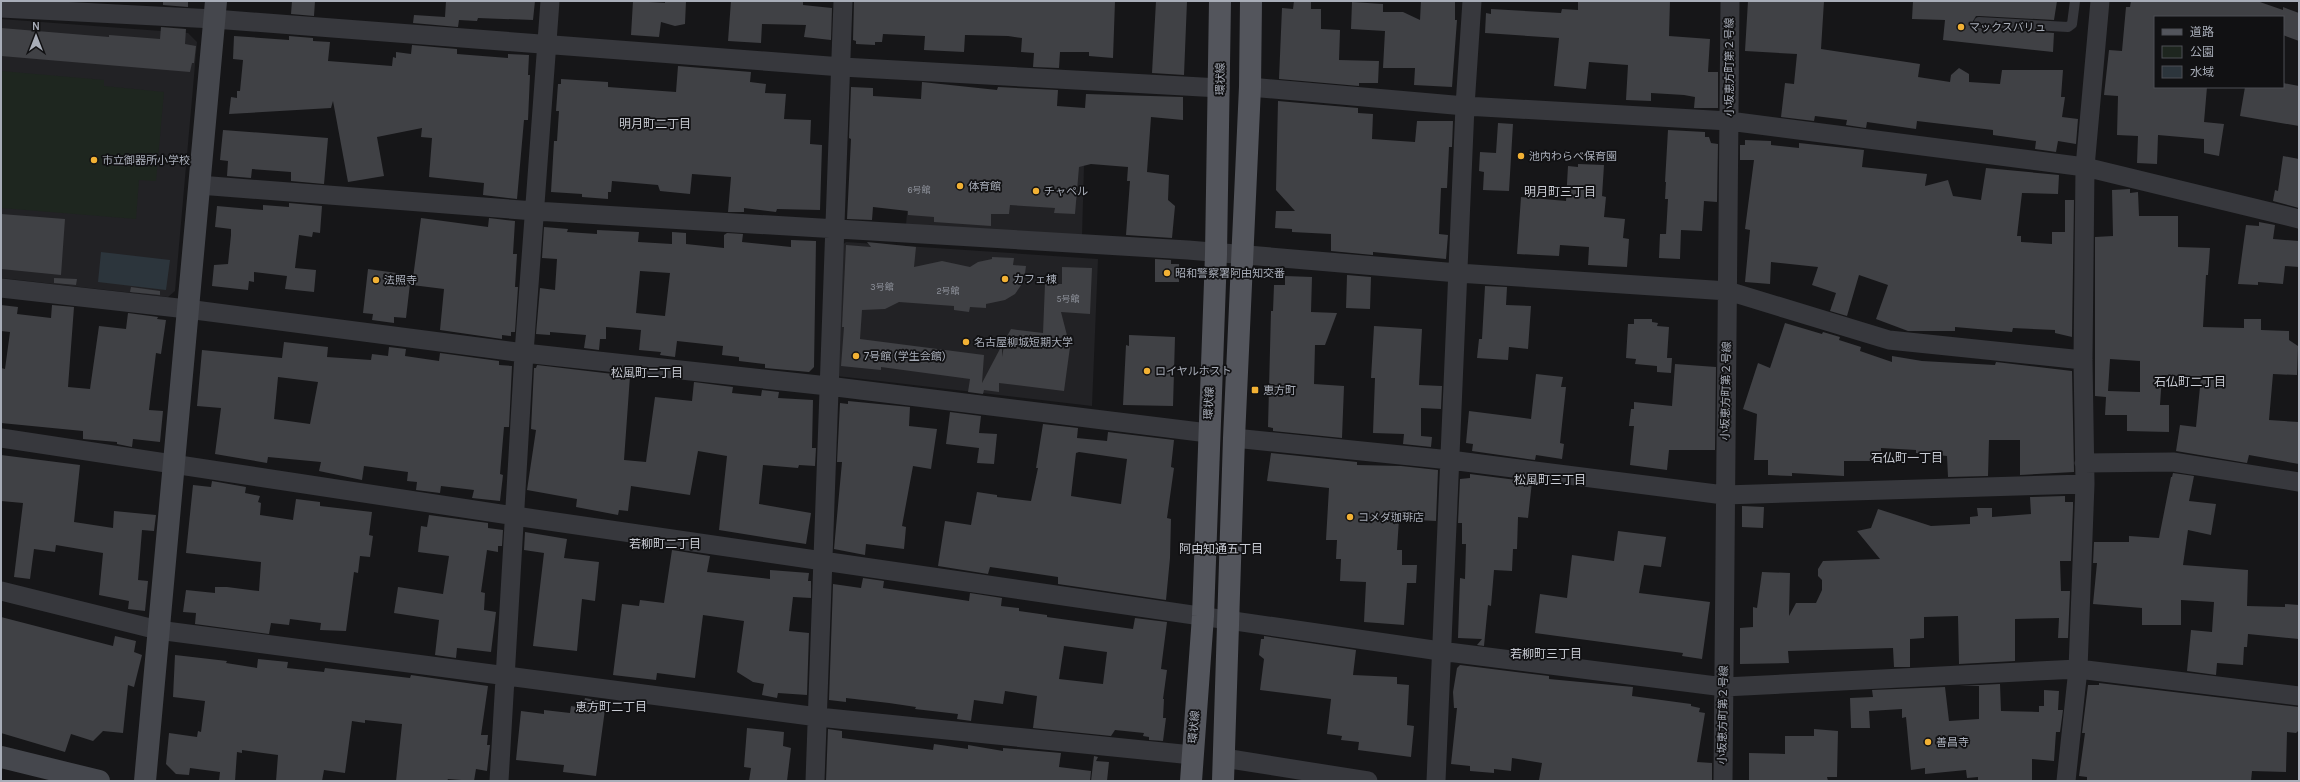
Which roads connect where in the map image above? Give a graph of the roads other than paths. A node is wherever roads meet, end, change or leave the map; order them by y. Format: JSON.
{"nodes":[{"id":1,"x":550,"y":1,"type":"edge"},
{"id":2,"x":844,"y":1,"type":"edge"},
{"id":3,"x":1220,"y":1,"type":"edge"},
{"id":4,"x":1251,"y":1,"type":"edge"},
{"id":5,"x":1472,"y":1,"type":"edge"},
{"id":6,"x":1730,"y":1,"type":"edge"},
{"id":7,"x":2075,"y":1,"type":"edge"},
{"id":8,"x":2100,"y":1,"type":"edge"},
{"id":9,"x":1,"y":8,"type":"edge"},
{"id":10,"x":215,"y":10,"type":"edge"},
{"id":11,"x":1979,"y":22,"type":"dead end"},
{"id":12,"x":547,"y":46,"type":"junction"},
{"id":13,"x":842,"y":66,"type":"junction"},
{"id":14,"x":1250,"y":87,"type":"junction"},
{"id":15,"x":1220,"y":88,"type":"junction"},
{"id":16,"x":1465,"y":106,"type":"junction"},
{"id":17,"x":1729,"y":121,"type":"junction"},
{"id":18,"x":2085,"y":167,"type":"junction"},
{"id":19,"x":199,"y":185,"type":"junction"},
{"id":20,"x":535,"y":211,"type":"junction"},
{"id":21,"x":2299,"y":219,"type":"edge"},
{"id":22,"x":836,"y":228,"type":"junction"},
{"id":23,"x":1216,"y":254,"type":"junction"},
{"id":24,"x":1244,"y":255,"type":"junction"},
{"id":25,"x":1458,"y":273,"type":"junction"},
{"id":26,"x":1,"y":288,"type":"edge"},
{"id":27,"x":1728,"y":291,"type":"junction"},
{"id":28,"x":187,"y":309,"type":"junction"},
{"id":29,"x":524,"y":353,"type":"junction"},
{"id":30,"x":2083,"y":360,"type":"junction"},
{"id":31,"x":828,"y":386,"type":"junction"},
{"id":32,"x":1208,"y":433,"type":"junction"},
{"id":33,"x":1,"y":438,"type":"edge"},
{"id":34,"x":1234,"y":438,"type":"junction"},
{"id":35,"x":1450,"y":460,"type":"junction"},
{"id":36,"x":173,"y":464,"type":"junction"},
{"id":37,"x":2084,"y":464,"type":"junction"},
{"id":38,"x":2299,"y":482,"type":"edge"},
{"id":39,"x":2085,"y":484,"type":"junction"},
{"id":40,"x":1724,"y":495,"type":"junction"},
{"id":41,"x":515,"y":516,"type":"junction"},
{"id":42,"x":825,"y":561,"type":"junction"},
{"id":43,"x":1,"y":591,"type":"edge"},
{"id":44,"x":1203,"y":616,"type":"junction"},
{"id":45,"x":1230,"y":619,"type":"junction"},
{"id":46,"x":158,"y":630,"type":"junction"},
{"id":47,"x":1440,"y":651,"type":"junction"},
{"id":48,"x":2078,"y":669,"type":"junction"},
{"id":49,"x":505,"y":677,"type":"junction"},
{"id":50,"x":1724,"y":687,"type":"junction"},
{"id":51,"x":2299,"y":696,"type":"edge"},
{"id":52,"x":818,"y":717,"type":"junction"},
{"id":53,"x":1192,"y":755,"type":"junction"},
{"id":54,"x":1,"y":756,"type":"edge"},
{"id":55,"x":1224,"y":758,"type":"junction"},
{"id":56,"x":99,"y":781,"type":"edge"},
{"id":57,"x":145,"y":781,"type":"edge"},
{"id":58,"x":499,"y":781,"type":"edge"},
{"id":59,"x":815,"y":781,"type":"edge"},
{"id":60,"x":1191,"y":781,"type":"edge"},
{"id":61,"x":1223,"y":781,"type":"edge"},
{"id":62,"x":1368,"y":781,"type":"edge"},
{"id":63,"x":1436,"y":781,"type":"edge"},
{"id":64,"x":1723,"y":781,"type":"edge"},
{"id":65,"x":2066,"y":781,"type":"edge"}],
"edges":[{"from":1,"to":12,"type":"street"},
{"from":2,"to":13,"type":"street"},
{"from":3,"to":15,"type":"main road","name":"環状線"},
{"from":4,"to":14,"type":"main road"},
{"from":5,"to":16,"type":"street"},
{"from":6,"to":17,"type":"street","name":"小坂恵方町第２号線"},
{"from":7,"to":11,"type":"lane"},
{"from":8,"to":18,"type":"street"},
{"from":9,"to":10,"type":"street"},
{"from":10,"to":12,"type":"street"},
{"from":10,"to":19,"type":"street"},
{"from":12,"to":13,"type":"street"},
{"from":12,"to":20,"type":"street"},
{"from":13,"to":15,"type":"street"},
{"from":13,"to":22,"type":"street"},
{"from":14,"to":16,"type":"street"},
{"from":14,"to":24,"type":"main road"},
{"from":15,"to":23,"type":"main road","name":"環状線"},
{"from":16,"to":17,"type":"street"},
{"from":16,"to":25,"type":"street"},
{"from":17,"to":18,"type":"street"},
{"from":17,"to":27,"type":"street","name":"小坂恵方町第２号線"},
{"from":18,"to":21,"type":"street"},
{"from":18,"to":30,"type":"street"},
{"from":19,"to":20,"type":"street"},
{"from":19,"to":28,"type":"street"},
{"from":20,"to":22,"type":"street"},
{"from":20,"to":29,"type":"street"},
{"from":22,"to":23,"type":"street"},
{"from":22,"to":31,"type":"street"},
{"from":23,"to":24,"type":"street"},
{"from":23,"to":32,"type":"main road","name":"環状線"},
{"from":24,"to":25,"type":"street"},
{"from":24,"to":34,"type":"main road"},
{"from":25,"to":27,"type":"street"},
{"from":25,"to":35,"type":"street"},
{"from":26,"to":28,"type":"street"},
{"from":27,"to":30,"type":"street"},
{"from":27,"to":40,"type":"street","name":"小坂恵方町第２号線"},
{"from":28,"to":29,"type":"street"},
{"from":28,"to":36,"type":"street"},
{"from":29,"to":31,"type":"street"},
{"from":29,"to":41,"type":"street"},
{"from":30,"to":37,"type":"street"},
{"from":31,"to":32,"type":"street"},
{"from":31,"to":42,"type":"street"},
{"from":32,"to":44,"type":"main road","name":"環状線"},
{"from":33,"to":36,"type":"street"},
{"from":34,"to":35,"type":"street"},
{"from":34,"to":45,"type":"main road"},
{"from":35,"to":40,"type":"street"},
{"from":35,"to":47,"type":"street"},
{"from":36,"to":41,"type":"street"},
{"from":36,"to":46,"type":"street"},
{"from":37,"to":38,"type":"street"},
{"from":37,"to":39,"type":"street"},
{"from":39,"to":40,"type":"street"},
{"from":39,"to":48,"type":"street"},
{"from":40,"to":50,"type":"street","name":"小坂恵方町第２号線"},
{"from":41,"to":42,"type":"street"},
{"from":41,"to":49,"type":"street"},
{"from":42,"to":44,"type":"street"},
{"from":42,"to":52,"type":"street"},
{"from":43,"to":46,"type":"street"},
{"from":44,"to":45,"type":"street"},
{"from":44,"to":53,"type":"main road","name":"環状線"},
{"from":45,"to":47,"type":"street"},
{"from":45,"to":55,"type":"main road"},
{"from":46,"to":49,"type":"street"},
{"from":46,"to":57,"type":"street"},
{"from":47,"to":50,"type":"street"},
{"from":47,"to":63,"type":"street"},
{"from":48,"to":50,"type":"street"},
{"from":48,"to":51,"type":"street"},
{"from":48,"to":65,"type":"street"},
{"from":49,"to":52,"type":"street"},
{"from":49,"to":58,"type":"street"},
{"from":50,"to":64,"type":"street","name":"小坂恵方町第２号線"},
{"from":52,"to":53,"type":"street"},
{"from":52,"to":59,"type":"street"},
{"from":53,"to":60,"type":"main road","name":"環状線"},
{"from":54,"to":56,"type":"street"},
{"from":55,"to":61,"type":"main road"},
{"from":55,"to":62,"type":"street"}]}
